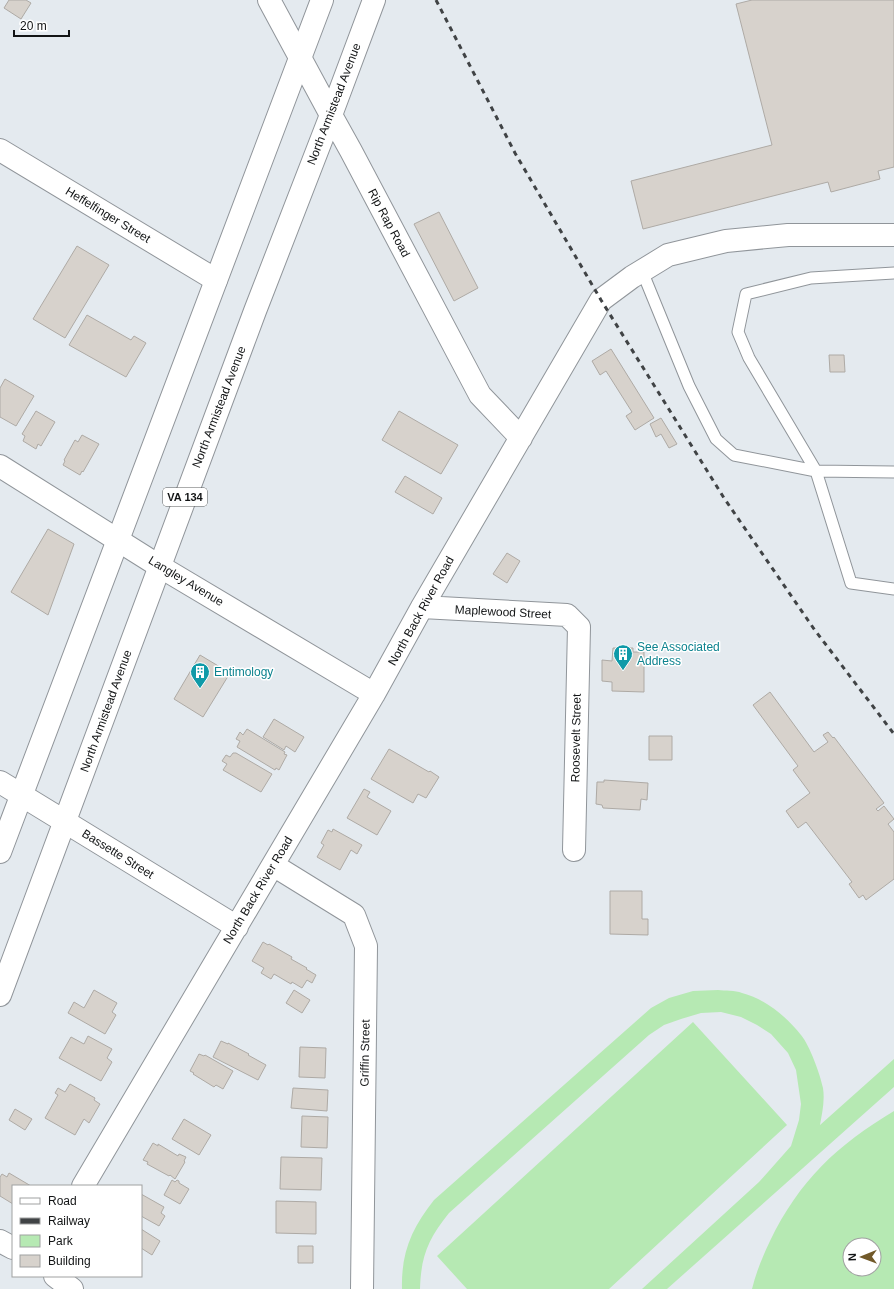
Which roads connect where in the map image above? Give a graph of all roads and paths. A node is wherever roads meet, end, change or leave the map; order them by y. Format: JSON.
{"nodes":[{"id":1,"x":269,"y":0,"type":"edge"},
{"id":2,"x":322,"y":0,"type":"edge"},
{"id":3,"x":374,"y":0,"type":"edge"},
{"id":4,"x":300,"y":58,"type":"junction"},
{"id":5,"x":331,"y":115,"type":"junction"},
{"id":6,"x":0,"y":150,"type":"edge"},
{"id":7,"x":894,"y":235,"type":"edge"},
{"id":8,"x":642,"y":271,"type":"junction"},
{"id":9,"x":894,"y":272,"type":"edge"},
{"id":10,"x":216,"y":280,"type":"junction"},
{"id":11,"x":521,"y":438,"type":"junction"},
{"id":12,"x":0,"y":466,"type":"edge"},
{"id":13,"x":816,"y":471,"type":"junction"},
{"id":14,"x":894,"y":472,"type":"edge"},
{"id":15,"x":118,"y":539,"type":"junction"},
{"id":16,"x":160,"y":566,"type":"junction"},
{"id":17,"x":894,"y":589,"type":"edge"},
{"id":18,"x":422,"y":607,"type":"junction"},
{"id":19,"x":579,"y":627,"type":"joint"},
{"id":20,"x":374,"y":694,"type":"junction"},
{"id":21,"x":0,"y":782,"type":"edge"},
{"id":22,"x":21,"y":794,"type":"junction"},
{"id":23,"x":65,"y":821,"type":"junction"},
{"id":24,"x":574,"y":850,"type":"dead end"},
{"id":25,"x":0,"y":852,"type":"edge"},
{"id":26,"x":273,"y":865,"type":"junction"},
{"id":27,"x":237,"y":927,"type":"junction"},
{"id":28,"x":0,"y":995,"type":"edge"},
{"id":29,"x":84,"y":1185,"type":"edge"},
{"id":30,"x":0,"y":1241,"type":"edge"},
{"id":31,"x":12,"y":1247,"type":"edge"},
{"id":32,"x":56,"y":1277,"type":"edge"},
{"id":33,"x":72,"y":1289,"type":"edge"},
{"id":34,"x":362,"y":1289,"type":"edge"}],
"edges":[{"from":1,"to":4,"type":"street","name":"Rip Rap Road"},
{"from":2,"to":4,"type":"street"},
{"from":3,"to":5,"type":"street","name":"North Armistead Avenue","number":"VA 134"},
{"from":4,"to":5,"type":"street","name":"Rip Rap Road"},
{"from":4,"to":10,"type":"street"},
{"from":5,"to":11,"type":"street","name":"Rip Rap Road"},
{"from":5,"to":16,"type":"street","name":"North Armistead Avenue","number":"VA 134"},
{"from":6,"to":10,"type":"street","name":"Heffelfinger Street"},
{"from":7,"to":8,"type":"street","name":"North Back River Road"},
{"from":8,"to":11,"type":"street","name":"North Back River Road"},
{"from":8,"to":13,"type":"lane"},
{"from":9,"to":13,"type":"lane"},
{"from":10,"to":15,"type":"street"},
{"from":11,"to":18,"type":"street","name":"North Back River Road"},
{"from":12,"to":15,"type":"street","name":"Langley Avenue"},
{"from":13,"to":14,"type":"lane"},
{"from":13,"to":17,"type":"lane"},
{"from":15,"to":16,"type":"street","name":"Langley Avenue"},
{"from":15,"to":22,"type":"street"},
{"from":16,"to":20,"type":"street","name":"Langley Avenue"},
{"from":16,"to":23,"type":"street","name":"North Armistead Avenue","number":"VA 134"},
{"from":18,"to":19,"type":"street","name":"Maplewood Street"},
{"from":18,"to":20,"type":"street","name":"North Back River Road"},
{"from":19,"to":24,"type":"street","name":"Roosevelt Street"},
{"from":20,"to":26,"type":"street","name":"North Back River Road"},
{"from":21,"to":22,"type":"street","name":"Bassette Street"},
{"from":22,"to":23,"type":"street","name":"Bassette Street"},
{"from":22,"to":25,"type":"street"},
{"from":23,"to":27,"type":"street","name":"Bassette Street"},
{"from":23,"to":28,"type":"street","name":"North Armistead Avenue","number":"VA 134"},
{"from":26,"to":27,"type":"street","name":"North Back River Road"},
{"from":26,"to":34,"type":"street","name":"Griffin Street"},
{"from":27,"to":29,"type":"street","name":"North Back River Road"},
{"from":30,"to":31,"type":"street"},
{"from":32,"to":33,"type":"street"}]}
